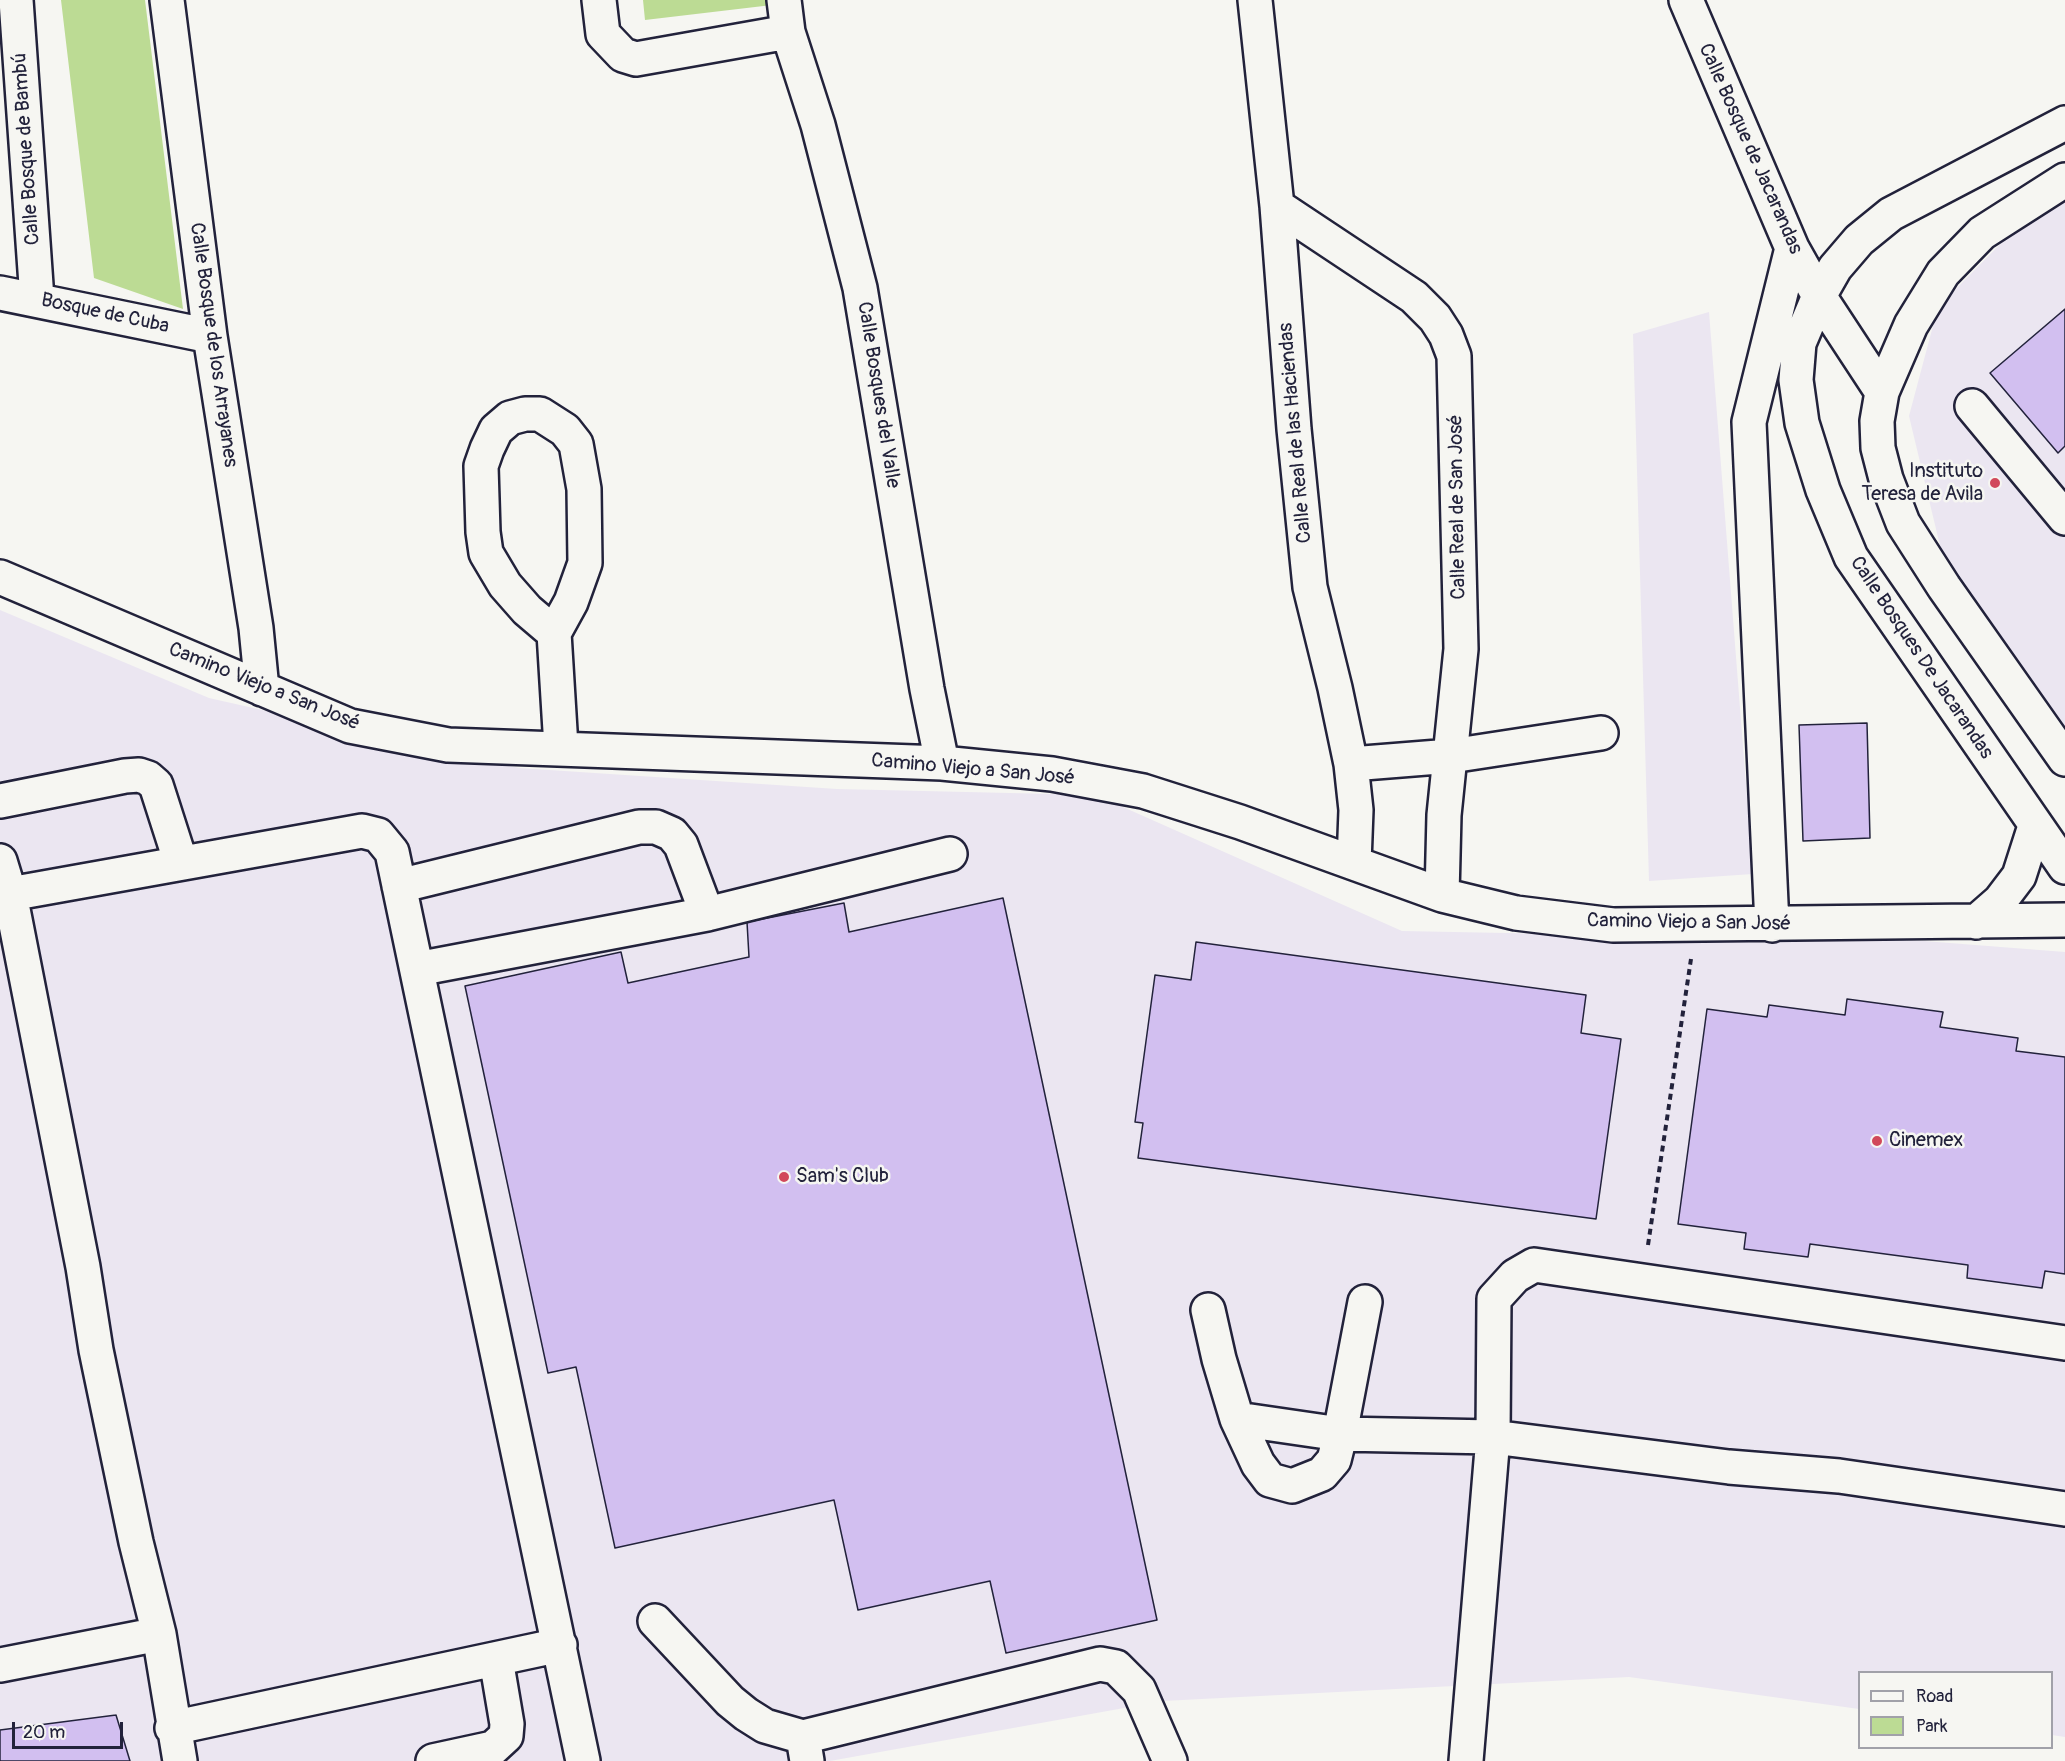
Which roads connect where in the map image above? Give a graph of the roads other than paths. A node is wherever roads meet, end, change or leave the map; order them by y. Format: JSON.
{"nodes":[{"id":1,"x":16,"y":0,"type":"edge"},
{"id":2,"x":167,"y":0,"type":"edge"},
{"id":3,"x":598,"y":0,"type":"edge"},
{"id":4,"x":784,"y":0,"type":"edge"},
{"id":5,"x":1255,"y":0,"type":"edge"},
{"id":6,"x":1686,"y":0,"type":"edge"},
{"id":7,"x":788,"y":32,"type":"junction"},
{"id":8,"x":2065,"y":123,"type":"edge"},
{"id":9,"x":2065,"y":180,"type":"edge"},
{"id":10,"x":1277,"y":206,"type":"junction"},
{"id":11,"x":1792,"y":248,"type":"junction"},
{"id":12,"x":0,"y":293,"type":"edge"},
{"id":13,"x":1819,"y":296,"type":"junction"},
{"id":14,"x":37,"y":299,"type":"junction"},
{"id":15,"x":210,"y":336,"type":"junction"},
{"id":16,"x":1882,"y":392,"type":"junction"},
{"id":17,"x":1972,"y":406,"type":"dead end"},
{"id":18,"x":2065,"y":519,"type":"edge"},
{"id":19,"x":0,"y":577,"type":"edge"},
{"id":20,"x":554,"y":633,"type":"junction"},
{"id":21,"x":262,"y":689,"type":"junction"},
{"id":22,"x":2055,"y":724,"type":"edge"},
{"id":23,"x":1600,"y":733,"type":"dead end"},
{"id":24,"x":561,"y":747,"type":"junction"},
{"id":25,"x":1451,"y":756,"type":"junction"},
{"id":26,"x":2065,"y":759,"type":"edge"},
{"id":27,"x":942,"y":763,"type":"junction"},
{"id":28,"x":1351,"y":764,"type":"junction"},
{"id":29,"x":0,"y":801,"type":"edge"},
{"id":30,"x":2035,"y":826,"type":"junction"},
{"id":31,"x":950,"y":854,"type":"dead end"},
{"id":32,"x":0,"y":861,"type":"edge"},
{"id":33,"x":1354,"y":862,"type":"junction"},
{"id":34,"x":182,"y":863,"type":"junction"},
{"id":35,"x":2065,"y":867,"type":"edge"},
{"id":36,"x":399,"y":886,"type":"junction"},
{"id":37,"x":10,"y":894,"type":"junction"},
{"id":38,"x":1442,"y":895,"type":"junction"},
{"id":39,"x":707,"y":914,"type":"junction"},
{"id":40,"x":2065,"y":920,"type":"edge"},
{"id":41,"x":1976,"y":922,"type":"junction"},
{"id":42,"x":1772,"y":925,"type":"junction"},
{"id":43,"x":417,"y":969,"type":"junction"},
{"id":44,"x":1365,"y":1302,"type":"dead end"},
{"id":45,"x":1208,"y":1310,"type":"dead end"},
{"id":46,"x":2065,"y":1343,"type":"edge"},
{"id":47,"x":1237,"y":1419,"type":"junction"},
{"id":48,"x":1340,"y":1434,"type":"junction"},
{"id":49,"x":1493,"y":1437,"type":"junction"},
{"id":50,"x":2065,"y":1509,"type":"edge"},
{"id":51,"x":655,"y":1621,"type":"dead end"},
{"id":52,"x":159,"y":1634,"type":"junction"},
{"id":53,"x":560,"y":1645,"type":"junction"},
{"id":54,"x":496,"y":1659,"type":"junction"},
{"id":55,"x":0,"y":1665,"type":"edge"},
{"id":56,"x":172,"y":1728,"type":"junction"},
{"id":57,"x":805,"y":1749,"type":"edge"},
{"id":58,"x":180,"y":1761,"type":"edge"},
{"id":59,"x":433,"y":1761,"type":"edge"},
{"id":60,"x":583,"y":1761,"type":"edge"},
{"id":61,"x":1170,"y":1761,"type":"edge"},
{"id":62,"x":1466,"y":1761,"type":"edge"}],
"edges":[{"from":1,"to":14,"type":"street","name":"Calle Bosque de Bambú"},
{"from":2,"to":15,"type":"street","name":"Calle Bosque de los Arrayanes"},
{"from":3,"to":7,"type":"street"},
{"from":4,"to":7,"type":"street","name":"Calle Bosques del Valle"},
{"from":5,"to":10,"type":"street","name":"Calle Real de las Haciendas"},
{"from":6,"to":11,"type":"street","name":"Calle Bosque de Jacarandas"},
{"from":7,"to":27,"type":"street","name":"Calle Bosques del Valle"},
{"from":8,"to":13,"type":"street"},
{"from":9,"to":16,"type":"street"},
{"from":10,"to":25,"type":"street","name":"Calle Real de San José"},
{"from":10,"to":28,"type":"street","name":"Calle Real de las Haciendas"},
{"from":11,"to":13,"type":"street","name":"Calle Bosque de Jacarandas"},
{"from":11,"to":42,"type":"street"},
{"from":12,"to":14,"type":"street","name":"Bosque de Cuba"},
{"from":13,"to":16,"type":"street","name":"Calle Bosque de Jacarandas"},
{"from":13,"to":30,"type":"street","name":"Calle Bosques De Jacarandas"},
{"from":14,"to":15,"type":"street","name":"Bosque de Cuba"},
{"from":15,"to":21,"type":"street","name":"Calle Bosque de los Arrayanes"},
{"from":16,"to":22,"type":"street"},
{"from":17,"to":18,"type":"street"},
{"from":19,"to":21,"type":"street","name":"Camino Viejo a San José"},
{"from":20,"to":20,"type":"street"},
{"from":20,"to":24,"type":"street"},
{"from":21,"to":24,"type":"street","name":"Camino Viejo a San José"},
{"from":22,"to":26,"type":"street"},
{"from":23,"to":25,"type":"street"},
{"from":24,"to":27,"type":"street","name":"Camino Viejo a San José"},
{"from":25,"to":28,"type":"street"},
{"from":25,"to":38,"type":"street","name":"Calle Real de San José"},
{"from":27,"to":33,"type":"street","name":"Camino Viejo a San José"},
{"from":28,"to":33,"type":"street","name":"Calle Real de las Haciendas"},
{"from":29,"to":34,"type":"street"},
{"from":30,"to":35,"type":"street","name":"Calle Bosques De Jacarandas"},
{"from":30,"to":41,"type":"street"},
{"from":31,"to":39,"type":"street"},
{"from":32,"to":37,"type":"street"},
{"from":33,"to":38,"type":"street","name":"Camino Viejo a San José"},
{"from":34,"to":36,"type":"street"},
{"from":34,"to":37,"type":"street"},
{"from":36,"to":39,"type":"street"},
{"from":36,"to":43,"type":"street"},
{"from":37,"to":52,"type":"street"},
{"from":38,"to":42,"type":"street","name":"Camino Viejo a San José"},
{"from":39,"to":43,"type":"street"},
{"from":40,"to":41,"type":"street","name":"Camino Viejo a San José"},
{"from":41,"to":42,"type":"street","name":"Camino Viejo a San José"},
{"from":43,"to":53,"type":"street"},
{"from":44,"to":48,"type":"street"},
{"from":45,"to":47,"type":"street"},
{"from":46,"to":49,"type":"street"},
{"from":47,"to":48,"type":"street"},
{"from":47,"to":48,"type":"street"},
{"from":48,"to":49,"type":"street"},
{"from":49,"to":50,"type":"street"},
{"from":49,"to":62,"type":"street"},
{"from":51,"to":57,"type":"street"},
{"from":52,"to":55,"type":"street"},
{"from":52,"to":56,"type":"street"},
{"from":53,"to":54,"type":"street"},
{"from":53,"to":60,"type":"street"},
{"from":54,"to":56,"type":"street"},
{"from":54,"to":59,"type":"street"},
{"from":56,"to":58,"type":"street"},
{"from":57,"to":61,"type":"street"}]}
